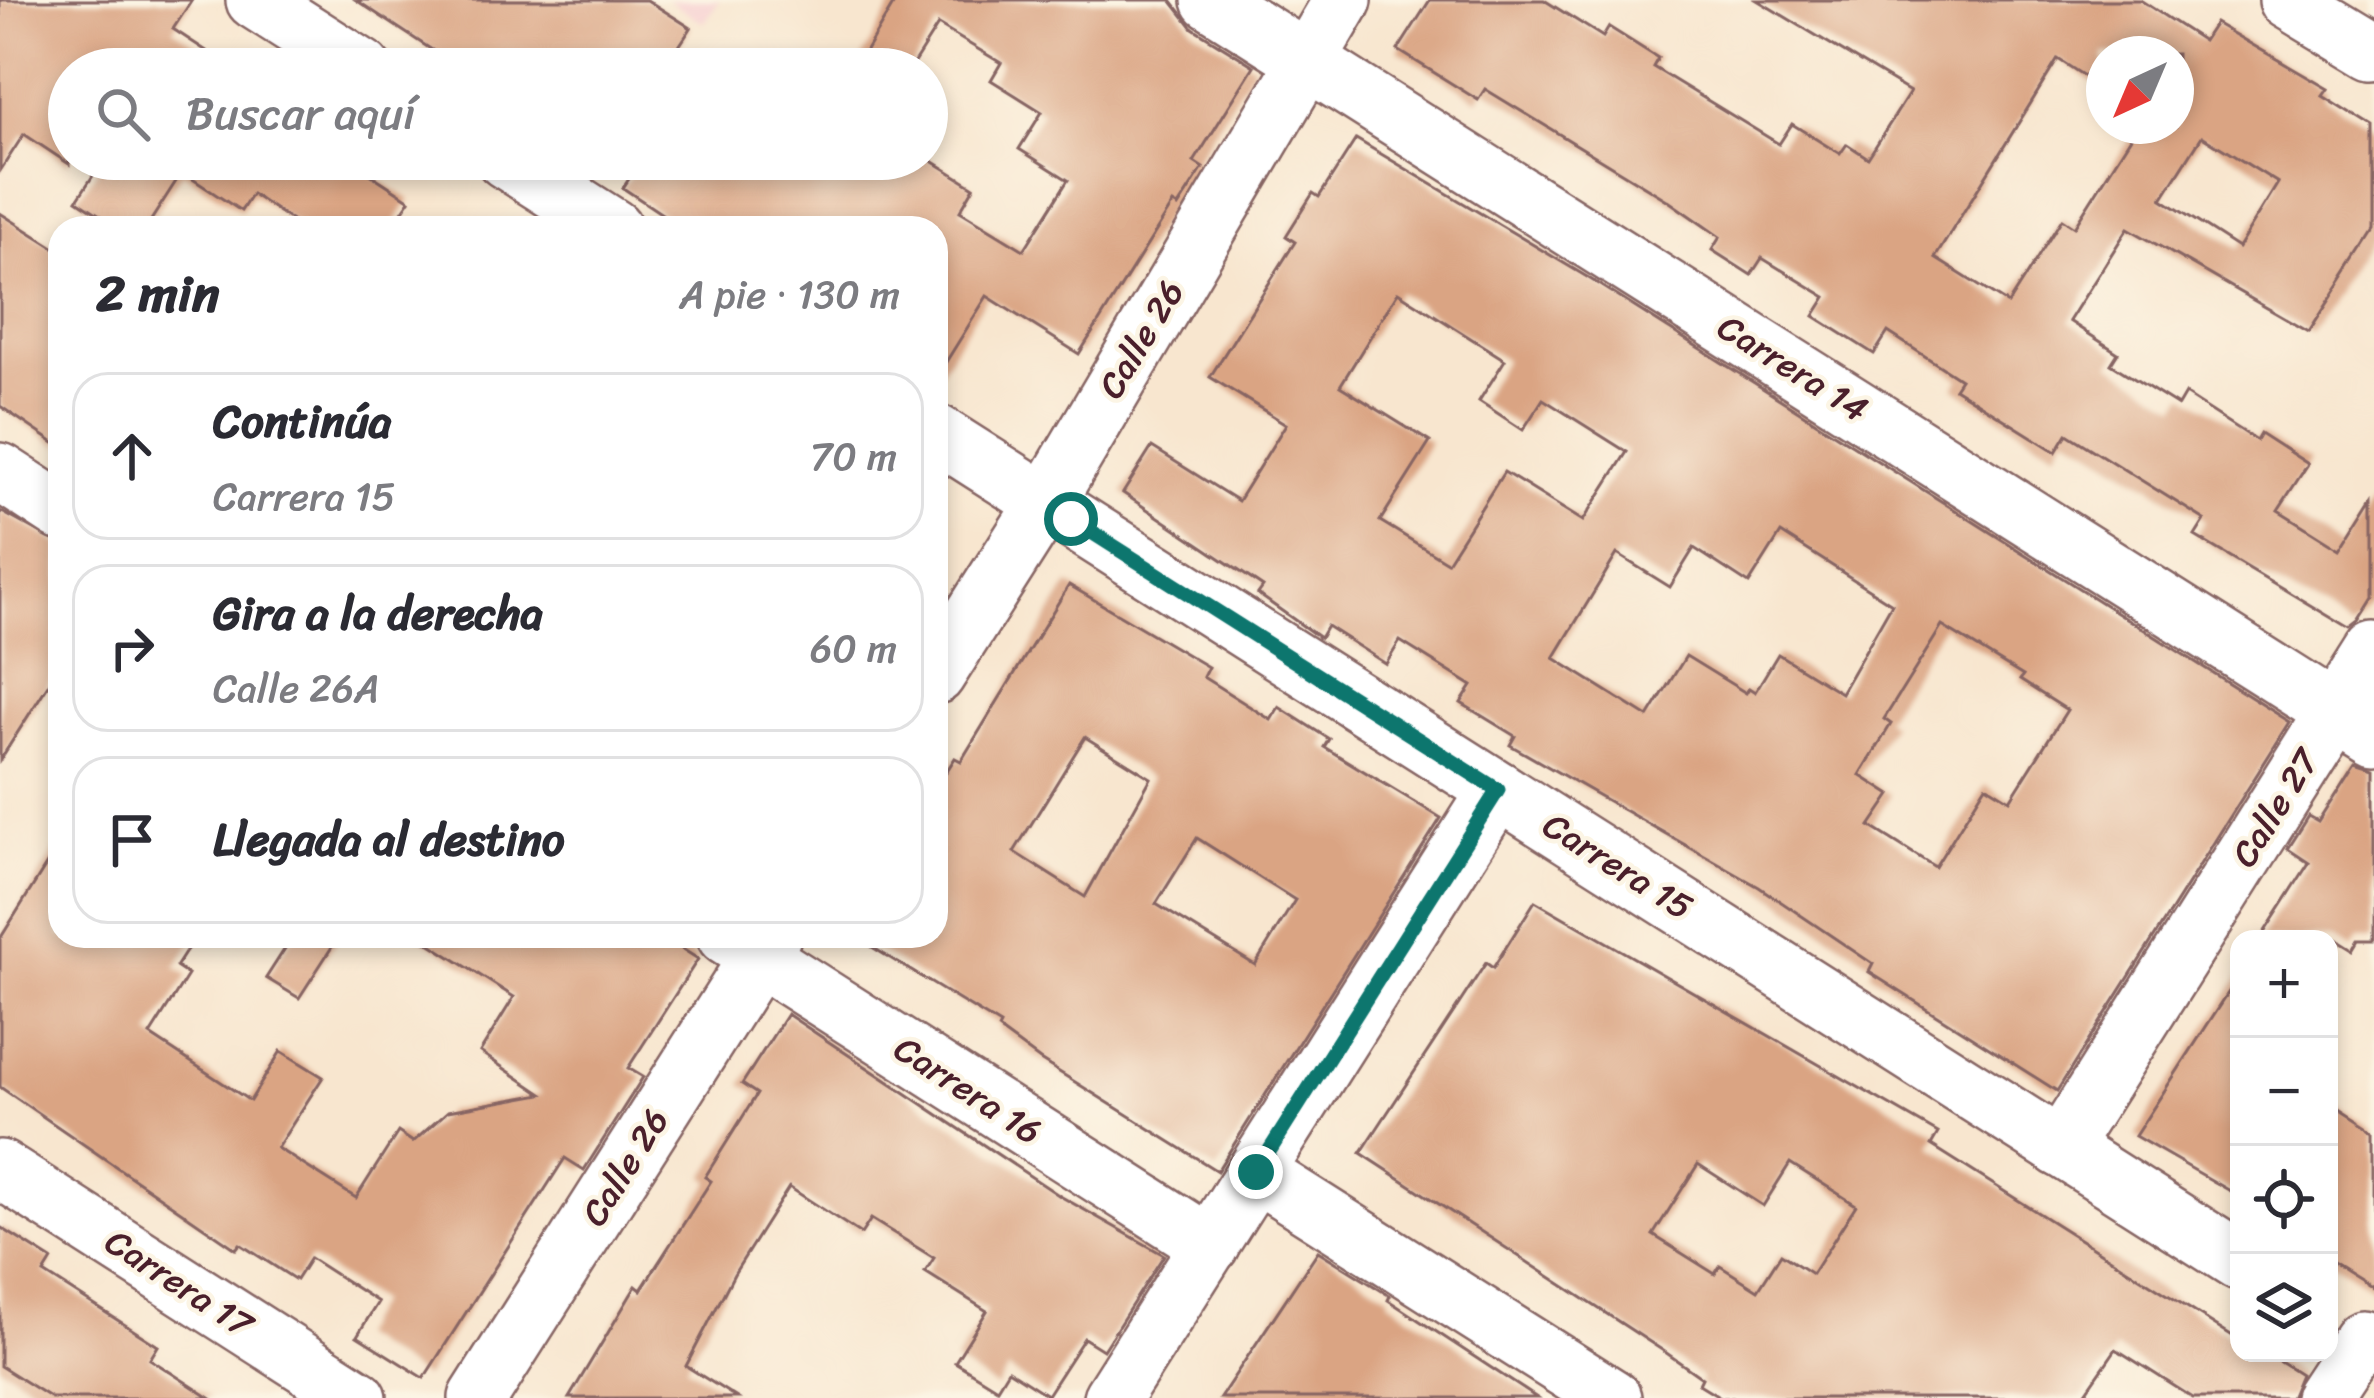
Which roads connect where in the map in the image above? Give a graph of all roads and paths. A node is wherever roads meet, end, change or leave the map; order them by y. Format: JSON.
{"nodes":[{"id":1,"x":255,"y":0,"type":"edge"},
{"id":2,"x":1211,"y":0,"type":"edge"},
{"id":3,"x":1343,"y":0,"type":"edge"},
{"id":4,"x":2288,"y":0,"type":"edge"},
{"id":5,"x":330,"y":48,"type":"edge"},
{"id":6,"x":2374,"y":52,"type":"edge"},
{"id":7,"x":1306,"y":59,"type":"junction"},
{"id":8,"x":538,"y":180,"type":"edge"},
{"id":9,"x":594,"y":216,"type":"edge"},
{"id":10,"x":948,"y":441,"type":"edge"},
{"id":11,"x":0,"y":472,"type":"edge"},
{"id":12,"x":1046,"y":502,"type":"junction"},
{"id":13,"x":48,"y":503,"type":"edge"},
{"id":14,"x":2374,"y":651,"type":"edge"},
{"id":15,"x":948,"y":656,"type":"edge"},
{"id":16,"x":2355,"y":723,"type":"edge"},
{"id":17,"x":1498,"y":790,"type":"junction"},
{"id":18,"x":749,"y":948,"type":"edge"},
{"id":19,"x":760,"y":948,"type":"edge"},
{"id":20,"x":2060,"y":1148,"type":"junction"},
{"id":21,"x":0,"y":1169,"type":"edge"},
{"id":22,"x":1256,"y":1172,"type":"junction"},
{"id":23,"x":1210,"y":1245,"type":"junction"},
{"id":24,"x":2230,"y":1255,"type":"edge"},
{"id":25,"x":2355,"y":1334,"type":"edge"},
{"id":26,"x":358,"y":1398,"type":"edge"},
{"id":27,"x":478,"y":1398,"type":"edge"},
{"id":28,"x":1112,"y":1398,"type":"edge"},
{"id":29,"x":1612,"y":1398,"type":"edge"},
{"id":30,"x":2323,"y":1398,"type":"edge"}],
"edges":[{"from":1,"to":5,"type":"street"},
{"from":2,"to":7,"type":"street","name":"Carrera 14"},
{"from":3,"to":7,"type":"street","name":"Calle 26"},
{"from":4,"to":6,"type":"street"},
{"from":7,"to":12,"type":"street","name":"Calle 26"},
{"from":7,"to":16,"type":"street","name":"Carrera 14"},
{"from":8,"to":9,"type":"street"},
{"from":10,"to":12,"type":"street","name":"Carrera 15"},
{"from":11,"to":13,"type":"street"},
{"from":12,"to":15,"type":"street","name":"Calle 26"},
{"from":12,"to":17,"type":"street","name":"Carrera 15"},
{"from":14,"to":16,"type":"street","name":"Calle 27"},
{"from":16,"to":20,"type":"street","name":"Calle 27"},
{"from":17,"to":20,"type":"street","name":"Carrera 15"},
{"from":17,"to":22,"type":"street"},
{"from":18,"to":27,"type":"street","name":"Calle 26"},
{"from":19,"to":23,"type":"street","name":"Carrera 16"},
{"from":20,"to":24,"type":"street","name":"Carrera 15"},
{"from":21,"to":26,"type":"street","name":"Carrera 17"},
{"from":22,"to":23,"type":"street"},
{"from":22,"to":29,"type":"street"},
{"from":23,"to":28,"type":"street"},
{"from":25,"to":30,"type":"street"}]}
